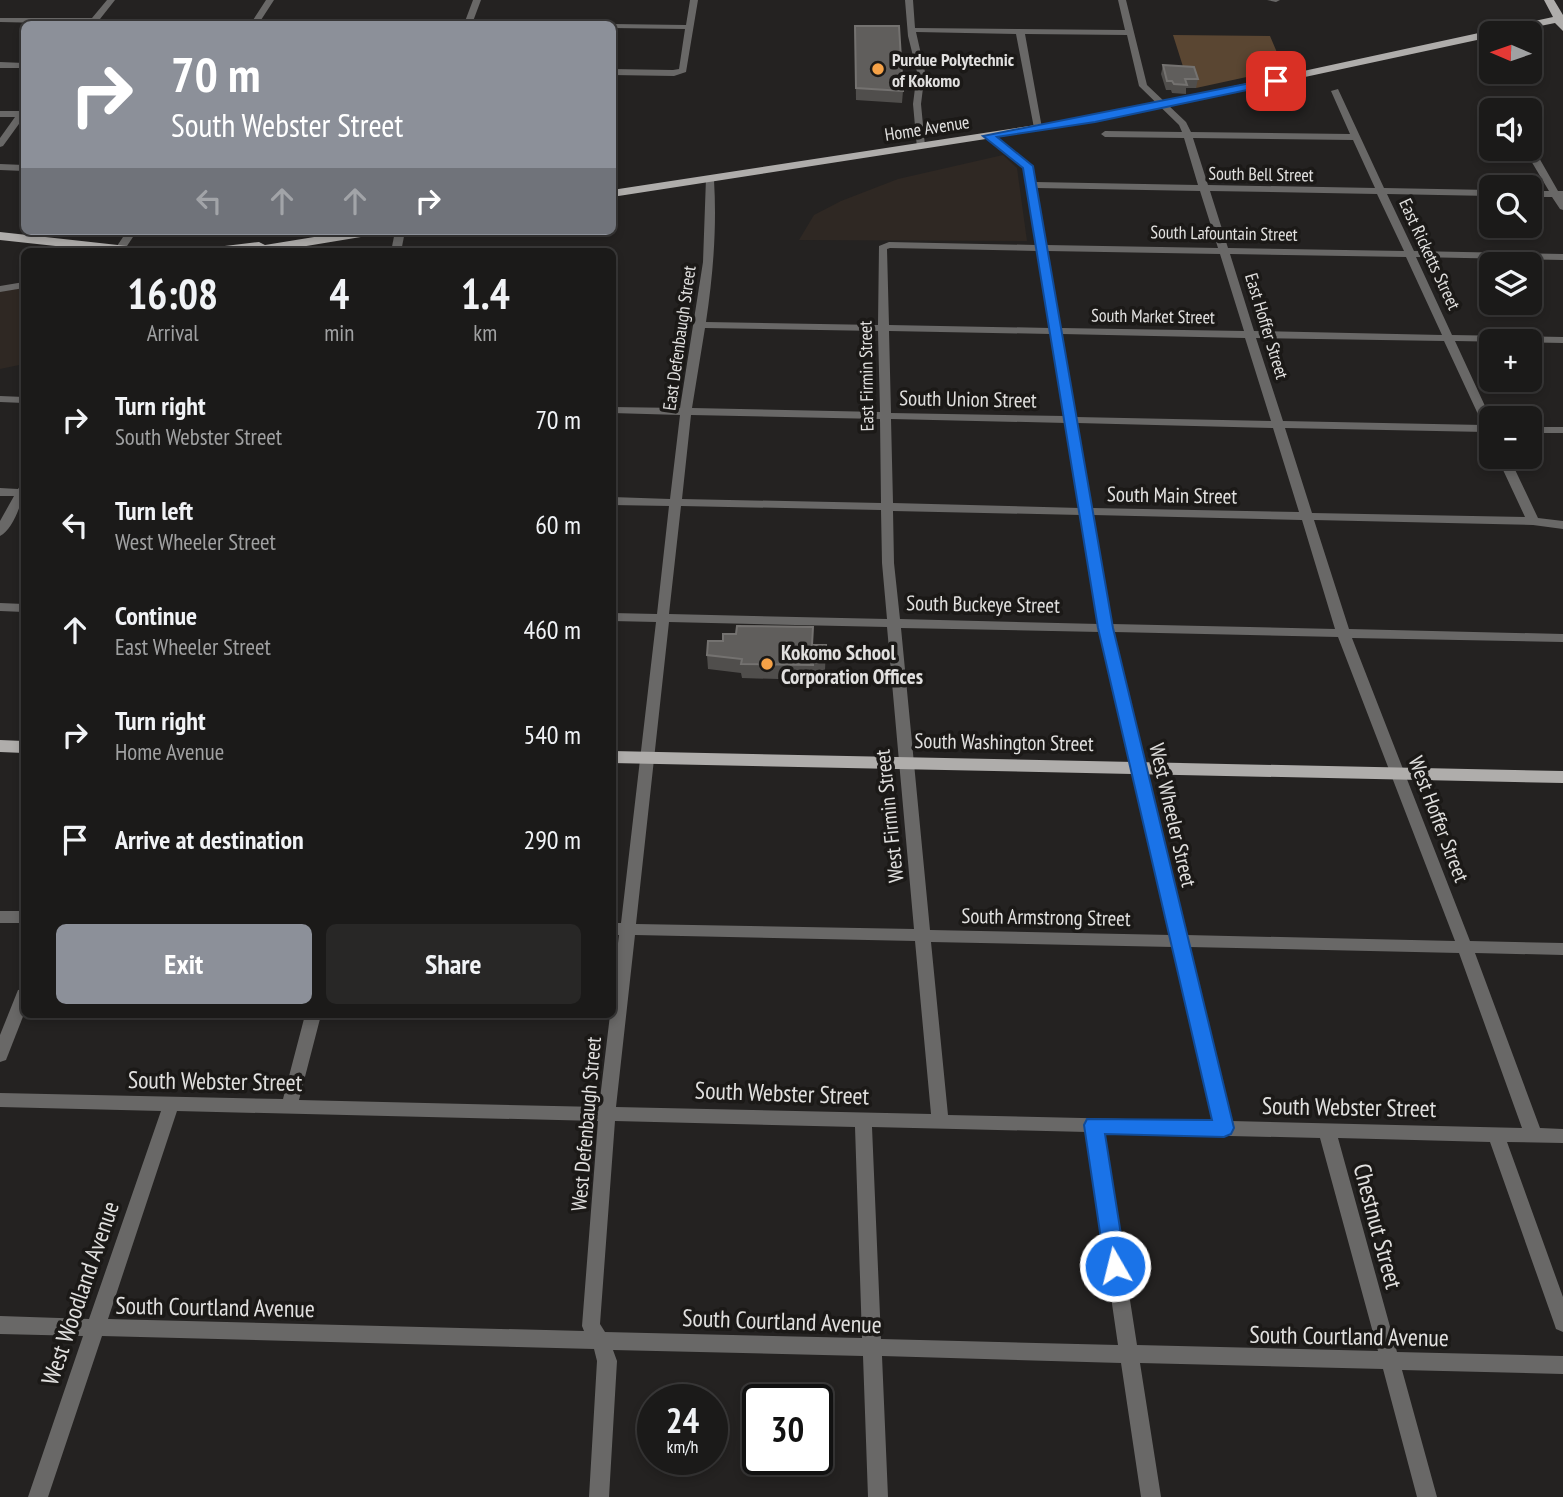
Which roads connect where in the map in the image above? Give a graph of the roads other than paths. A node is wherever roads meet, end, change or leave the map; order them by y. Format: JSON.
{"nodes":[{"id":1,"x":111,"y":0,"type":"edge"},
{"id":2,"x":270,"y":0,"type":"edge"},
{"id":3,"x":477,"y":0,"type":"edge"},
{"id":4,"x":694,"y":0,"type":"edge"},
{"id":5,"x":909,"y":0,"type":"edge"},
{"id":6,"x":1122,"y":0,"type":"edge"},
{"id":7,"x":1549,"y":0,"type":"edge"},
{"id":8,"x":0,"y":20,"type":"edge"},
{"id":9,"x":31,"y":21,"type":"edge"},
{"id":10,"x":95,"y":21,"type":"edge"},
{"id":11,"x":256,"y":21,"type":"edge"},
{"id":12,"x":469,"y":21,"type":"edge"},
{"id":13,"x":1561,"y":21,"type":"edge"},
{"id":14,"x":1542,"y":24,"type":"edge"},
{"id":15,"x":616,"y":26,"type":"edge"},
{"id":16,"x":690,"y":27,"type":"junction"},
{"id":17,"x":912,"y":30,"type":"junction"},
{"id":18,"x":1020,"y":31,"type":"junction"},
{"id":19,"x":1131,"y":33,"type":"junction"},
{"id":20,"x":1479,"y":36,"type":"edge"},
{"id":21,"x":0,"y":65,"type":"edge"},
{"id":22,"x":21,"y":66,"type":"edge"},
{"id":23,"x":616,"y":72,"type":"edge"},
{"id":24,"x":1335,"y":92,"type":"dead end"},
{"id":25,"x":1165,"y":105,"type":"junction"},
{"id":26,"x":21,"y":113,"type":"edge"},
{"id":27,"x":0,"y":114,"type":"edge"},
{"id":28,"x":21,"y":117,"type":"edge"},
{"id":29,"x":1038,"y":128,"type":"junction"},
{"id":30,"x":1105,"y":134,"type":"dead end"},
{"id":31,"x":1187,"y":134,"type":"junction"},
{"id":32,"x":988,"y":136,"type":"junction"},
{"id":33,"x":1356,"y":136,"type":"junction"},
{"id":34,"x":0,"y":144,"type":"edge"},
{"id":35,"x":920,"y":146,"type":"junction"},
{"id":36,"x":1536,"y":161,"type":"edge"},
{"id":37,"x":0,"y":167,"type":"edge"},
{"id":38,"x":21,"y":168,"type":"edge"},
{"id":39,"x":709,"y":180,"type":"junction"},
{"id":40,"x":1031,"y":185,"type":"junction"},
{"id":41,"x":1204,"y":189,"type":"junction"},
{"id":42,"x":1381,"y":192,"type":"junction"},
{"id":43,"x":616,"y":193,"type":"edge"},
{"id":44,"x":1479,"y":193,"type":"edge"},
{"id":45,"x":1559,"y":194,"type":"edge"},
{"id":46,"x":1563,"y":207,"type":"edge"},
{"id":47,"x":346,"y":235,"type":"edge"},
{"id":48,"x":0,"y":236,"type":"edge"},
{"id":49,"x":332,"y":237,"type":"junction"},
{"id":50,"x":0,"y":242,"type":"edge"},
{"id":51,"x":885,"y":246,"type":"joint"},
{"id":52,"x":59,"y":248,"type":"edge"},
{"id":53,"x":102,"y":248,"type":"edge"},
{"id":54,"x":241,"y":248,"type":"edge"},
{"id":55,"x":270,"y":248,"type":"edge"},
{"id":56,"x":1042,"y":248,"type":"junction"},
{"id":57,"x":1224,"y":250,"type":"junction"},
{"id":58,"x":1409,"y":254,"type":"junction"},
{"id":59,"x":1563,"y":257,"type":"edge"},
{"id":60,"x":0,"y":283,"type":"edge"},
{"id":61,"x":21,"y":283,"type":"edge"},
{"id":62,"x":21,"y":284,"type":"edge"},
{"id":63,"x":0,"y":289,"type":"edge"},
{"id":64,"x":699,"y":325,"type":"junction"},
{"id":65,"x":883,"y":327,"type":"junction"},
{"id":66,"x":1056,"y":330,"type":"junction"},
{"id":67,"x":1251,"y":335,"type":"junction"},
{"id":68,"x":1450,"y":338,"type":"junction"},
{"id":69,"x":1563,"y":340,"type":"edge"},
{"id":70,"x":0,"y":399,"type":"edge"},
{"id":71,"x":21,"y":400,"type":"edge"},
{"id":72,"x":1480,"y":406,"type":"edge"},
{"id":73,"x":616,"y":410,"type":"edge"},
{"id":74,"x":686,"y":411,"type":"junction"},
{"id":75,"x":885,"y":416,"type":"junction"},
{"id":76,"x":1070,"y":420,"type":"junction"},
{"id":77,"x":1279,"y":424,"type":"junction"},
{"id":78,"x":1479,"y":430,"type":"edge"},
{"id":79,"x":1542,"y":430,"type":"edge"},
{"id":80,"x":1563,"y":430,"type":"edge"},
{"id":81,"x":1509,"y":469,"type":"edge"},
{"id":82,"x":21,"y":491,"type":"edge"},
{"id":83,"x":0,"y":492,"type":"edge"},
{"id":84,"x":21,"y":496,"type":"edge"},
{"id":85,"x":616,"y":501,"type":"edge"},
{"id":86,"x":677,"y":502,"type":"junction"},
{"id":87,"x":886,"y":507,"type":"junction"},
{"id":88,"x":1084,"y":512,"type":"junction"},
{"id":89,"x":1308,"y":517,"type":"junction"},
{"id":90,"x":1533,"y":522,"type":"junction"},
{"id":91,"x":1563,"y":525,"type":"edge"},
{"id":92,"x":0,"y":532,"type":"edge"},
{"id":93,"x":0,"y":607,"type":"edge"},
{"id":94,"x":21,"y":608,"type":"edge"},
{"id":95,"x":616,"y":617,"type":"edge"},
{"id":96,"x":663,"y":618,"type":"junction"},
{"id":97,"x":893,"y":623,"type":"junction"},
{"id":98,"x":1106,"y":628,"type":"junction"},
{"id":99,"x":1343,"y":632,"type":"junction"},
{"id":100,"x":1563,"y":638,"type":"edge"},
{"id":101,"x":0,"y":746,"type":"edge"},
{"id":102,"x":21,"y":747,"type":"edge"},
{"id":103,"x":616,"y":757,"type":"edge"},
{"id":104,"x":647,"y":758,"type":"junction"},
{"id":105,"x":908,"y":763,"type":"junction"},
{"id":106,"x":1139,"y":767,"type":"junction"},
{"id":107,"x":1397,"y":772,"type":"junction"},
{"id":108,"x":1563,"y":777,"type":"edge"},
{"id":109,"x":0,"y":917,"type":"edge"},
{"id":110,"x":21,"y":917,"type":"edge"},
{"id":111,"x":620,"y":929,"type":"edge"},
{"id":112,"x":924,"y":935,"type":"junction"},
{"id":113,"x":1179,"y":941,"type":"junction"},
{"id":114,"x":1465,"y":947,"type":"junction"},
{"id":115,"x":1563,"y":949,"type":"edge"},
{"id":116,"x":616,"y":986,"type":"edge"},
{"id":117,"x":21,"y":1002,"type":"edge"},
{"id":118,"x":312,"y":1018,"type":"edge"},
{"id":119,"x":614,"y":1018,"type":"edge"},
{"id":120,"x":0,"y":1055,"type":"edge"},
{"id":121,"x":0,"y":1100,"type":"edge"},
{"id":122,"x":171,"y":1105,"type":"junction"},
{"id":123,"x":289,"y":1107,"type":"junction"},
{"id":124,"x":607,"y":1113,"type":"junction"},
{"id":125,"x":863,"y":1119,"type":"junction"},
{"id":126,"x":940,"y":1121,"type":"junction"},
{"id":127,"x":1094,"y":1125,"type":"junction"},
{"id":128,"x":1224,"y":1128,"type":"junction"},
{"id":129,"x":1327,"y":1130,"type":"junction"},
{"id":130,"x":1496,"y":1135,"type":"junction"},
{"id":131,"x":1534,"y":1136,"type":"junction"},
{"id":132,"x":1563,"y":1136,"type":"edge"},
{"id":133,"x":1563,"y":1323,"type":"edge"},
{"id":134,"x":0,"y":1325,"type":"edge"},
{"id":135,"x":94,"y":1328,"type":"junction"},
{"id":136,"x":600,"y":1340,"type":"junction"},
{"id":137,"x":872,"y":1348,"type":"junction"},
{"id":138,"x":1130,"y":1354,"type":"junction"},
{"id":139,"x":1389,"y":1361,"type":"junction"},
{"id":140,"x":1563,"y":1366,"type":"edge"},
{"id":141,"x":38,"y":1497,"type":"edge"},
{"id":142,"x":599,"y":1497,"type":"edge"},
{"id":143,"x":878,"y":1497,"type":"edge"},
{"id":144,"x":1151,"y":1497,"type":"edge"},
{"id":145,"x":1427,"y":1497,"type":"edge"}],
"edges":[{"from":1,"to":10,"type":"street"},
{"from":2,"to":11,"type":"street"},
{"from":3,"to":12,"type":"street"},
{"from":4,"to":16,"type":"street"},
{"from":5,"to":17,"type":"street"},
{"from":6,"to":19,"type":"street","name":"East Hoffer Street"},
{"from":7,"to":13,"type":"main road"},
{"from":8,"to":9,"type":"street"},
{"from":13,"to":14,"type":"main road","name":"Home Avenue"},
{"from":15,"to":16,"type":"street"},
{"from":16,"to":23,"type":"street"},
{"from":17,"to":18,"type":"street"},
{"from":17,"to":35,"type":"street"},
{"from":18,"to":19,"type":"street"},
{"from":18,"to":29,"type":"street"},
{"from":19,"to":25,"type":"street","name":"East Hoffer Street"},
{"from":20,"to":25,"type":"main road","name":"Home Avenue"},
{"from":21,"to":22,"type":"street"},
{"from":24,"to":33,"type":"street","name":"East Ricketts Street"},
{"from":25,"to":29,"type":"main road","name":"Home Avenue"},
{"from":25,"to":31,"type":"street","name":"East Hoffer Street"},
{"from":26,"to":27,"type":"street"},
{"from":28,"to":34,"type":"street"},
{"from":29,"to":32,"type":"main road","name":"Home Avenue"},
{"from":30,"to":31,"type":"street"},
{"from":31,"to":33,"type":"street"},
{"from":31,"to":41,"type":"street","name":"East Hoffer Street"},
{"from":32,"to":35,"type":"main road","name":"Home Avenue"},
{"from":32,"to":40,"type":"street","name":"West Wheeler Street"},
{"from":33,"to":42,"type":"street","name":"East Ricketts Street"},
{"from":35,"to":39,"type":"main road","name":"Home Avenue"},
{"from":36,"to":45,"type":"street"},
{"from":37,"to":38,"type":"street"},
{"from":39,"to":43,"type":"main road","name":"Home Avenue"},
{"from":39,"to":64,"type":"street","name":"East Defenbaugh Street"},
{"from":40,"to":41,"type":"street","name":"South Bell Street"},
{"from":40,"to":56,"type":"street","name":"West Wheeler Street"},
{"from":41,"to":42,"type":"street","name":"South Bell Street"},
{"from":41,"to":57,"type":"street","name":"East Hoffer Street"},
{"from":42,"to":44,"type":"street","name":"South Bell Street"},
{"from":42,"to":58,"type":"street","name":"East Ricketts Street"},
{"from":45,"to":46,"type":"street"},
{"from":47,"to":49,"type":"main road"},
{"from":48,"to":53,"type":"main road"},
{"from":49,"to":54,"type":"main road"},
{"from":49,"to":55,"type":"main road"},
{"from":50,"to":52,"type":"main road"},
{"from":51,"to":56,"type":"street","name":"South Lafountain Street"},
{"from":51,"to":65,"type":"street","name":"East Firmin Street"},
{"from":56,"to":57,"type":"street","name":"South Lafountain Street"},
{"from":56,"to":66,"type":"street","name":"West Wheeler Street"},
{"from":57,"to":58,"type":"street","name":"South Lafountain Street"},
{"from":57,"to":67,"type":"street","name":"East Hoffer Street"},
{"from":58,"to":59,"type":"street","name":"South Lafountain Street"},
{"from":58,"to":68,"type":"street","name":"East Ricketts Street"},
{"from":60,"to":61,"type":"street"},
{"from":62,"to":63,"type":"street"},
{"from":64,"to":65,"type":"street","name":"South Market Street"},
{"from":64,"to":74,"type":"street","name":"East Defenbaugh Street"},
{"from":65,"to":66,"type":"street","name":"South Market Street"},
{"from":65,"to":75,"type":"street","name":"East Firmin Street"},
{"from":66,"to":67,"type":"street","name":"South Market Street"},
{"from":66,"to":76,"type":"street","name":"West Wheeler Street"},
{"from":67,"to":68,"type":"street","name":"South Market Street"},
{"from":67,"to":77,"type":"street","name":"East Hoffer Street"},
{"from":68,"to":69,"type":"street","name":"South Market Street"},
{"from":68,"to":72,"type":"street","name":"East Ricketts Street"},
{"from":70,"to":71,"type":"street"},
{"from":73,"to":74,"type":"street","name":"South Union Street"},
{"from":74,"to":75,"type":"street","name":"South Union Street"},
{"from":74,"to":86,"type":"street","name":"East Defenbaugh Street"},
{"from":75,"to":76,"type":"street","name":"South Union Street"},
{"from":75,"to":87,"type":"street","name":"East Firmin Street"},
{"from":76,"to":77,"type":"street","name":"South Union Street"},
{"from":76,"to":88,"type":"street","name":"West Wheeler Street"},
{"from":77,"to":78,"type":"street","name":"South Union Street"},
{"from":77,"to":89,"type":"street","name":"East Hoffer Street"},
{"from":79,"to":80,"type":"street"},
{"from":81,"to":90,"type":"street"},
{"from":82,"to":83,"type":"street"},
{"from":84,"to":92,"type":"street"},
{"from":85,"to":86,"type":"street","name":"South Main Street"},
{"from":86,"to":87,"type":"street","name":"South Main Street"},
{"from":86,"to":96,"type":"street","name":"West Defenbaugh Street"},
{"from":87,"to":88,"type":"street","name":"South Main Street"},
{"from":87,"to":97,"type":"street","name":"West Firmin Street"},
{"from":88,"to":89,"type":"street","name":"South Main Street"},
{"from":88,"to":98,"type":"street","name":"West Wheeler Street"},
{"from":89,"to":90,"type":"street","name":"South Main Street"},
{"from":89,"to":99,"type":"street","name":"West Hoffer Street"},
{"from":90,"to":91,"type":"street","name":"South Main Street"},
{"from":93,"to":94,"type":"street"},
{"from":95,"to":96,"type":"street","name":"South Buckeye Street"},
{"from":96,"to":97,"type":"street","name":"South Buckeye Street"},
{"from":96,"to":104,"type":"street","name":"West Defenbaugh Street"},
{"from":97,"to":98,"type":"street","name":"South Buckeye Street"},
{"from":97,"to":105,"type":"street","name":"West Firmin Street"},
{"from":98,"to":99,"type":"street","name":"South Buckeye Street"},
{"from":98,"to":106,"type":"street","name":"West Wheeler Street"},
{"from":99,"to":100,"type":"street","name":"South Buckeye Street"},
{"from":99,"to":107,"type":"street","name":"West Hoffer Street"},
{"from":101,"to":102,"type":"main road"},
{"from":103,"to":104,"type":"main road","name":"South Washington Street"},
{"from":104,"to":105,"type":"main road","name":"South Washington Street"},
{"from":104,"to":111,"type":"street","name":"West Defenbaugh Street"},
{"from":105,"to":106,"type":"main road","name":"South Washington Street"},
{"from":105,"to":112,"type":"street","name":"West Firmin Street"},
{"from":106,"to":107,"type":"main road","name":"South Washington Street"},
{"from":106,"to":113,"type":"street","name":"West Wheeler Street"},
{"from":107,"to":108,"type":"main road","name":"South Washington Street"},
{"from":107,"to":114,"type":"street","name":"West Hoffer Street"},
{"from":109,"to":110,"type":"street"},
{"from":111,"to":112,"type":"street","name":"South Armstrong Street"},
{"from":111,"to":116,"type":"street","name":"West Defenbaugh Street"},
{"from":112,"to":113,"type":"street","name":"South Armstrong Street"},
{"from":112,"to":126,"type":"street","name":"West Firmin Street"},
{"from":113,"to":114,"type":"street","name":"South Armstrong Street"},
{"from":113,"to":128,"type":"street","name":"West Wheeler Street"},
{"from":114,"to":115,"type":"street","name":"South Armstrong Street"},
{"from":114,"to":131,"type":"street","name":"West Hoffer Street"},
{"from":117,"to":120,"type":"street"},
{"from":118,"to":123,"type":"street"},
{"from":119,"to":124,"type":"street","name":"West Defenbaugh Street"},
{"from":121,"to":122,"type":"street","name":"South Webster Street"},
{"from":122,"to":123,"type":"street","name":"South Webster Street"},
{"from":122,"to":135,"type":"street","name":"West Woodland Avenue"},
{"from":123,"to":124,"type":"street","name":"South Webster Street"},
{"from":124,"to":125,"type":"street","name":"South Webster Street"},
{"from":124,"to":136,"type":"street","name":"West Defenbaugh Street"},
{"from":125,"to":126,"type":"street","name":"South Webster Street"},
{"from":125,"to":137,"type":"street"},
{"from":126,"to":127,"type":"street","name":"South Webster Street"},
{"from":127,"to":128,"type":"street","name":"South Webster Street"},
{"from":127,"to":138,"type":"street"},
{"from":128,"to":129,"type":"street","name":"South Webster Street"},
{"from":129,"to":130,"type":"street","name":"South Webster Street"},
{"from":129,"to":139,"type":"street","name":"Chestnut Street"},
{"from":130,"to":131,"type":"street","name":"South Webster Street"},
{"from":130,"to":133,"type":"street"},
{"from":131,"to":132,"type":"street","name":"South Webster Street"},
{"from":134,"to":135,"type":"street","name":"South Courtland Avenue"},
{"from":135,"to":136,"type":"street","name":"South Courtland Avenue"},
{"from":135,"to":141,"type":"street","name":"West Woodland Avenue"},
{"from":136,"to":137,"type":"street","name":"South Courtland Avenue"},
{"from":136,"to":142,"type":"street","name":"West Defenbaugh Street"},
{"from":137,"to":138,"type":"street","name":"South Courtland Avenue"},
{"from":137,"to":143,"type":"street"},
{"from":138,"to":139,"type":"street","name":"South Courtland Avenue"},
{"from":138,"to":144,"type":"street"},
{"from":139,"to":140,"type":"street","name":"South Courtland Avenue"},
{"from":139,"to":145,"type":"street","name":"Chestnut Street"}]}
